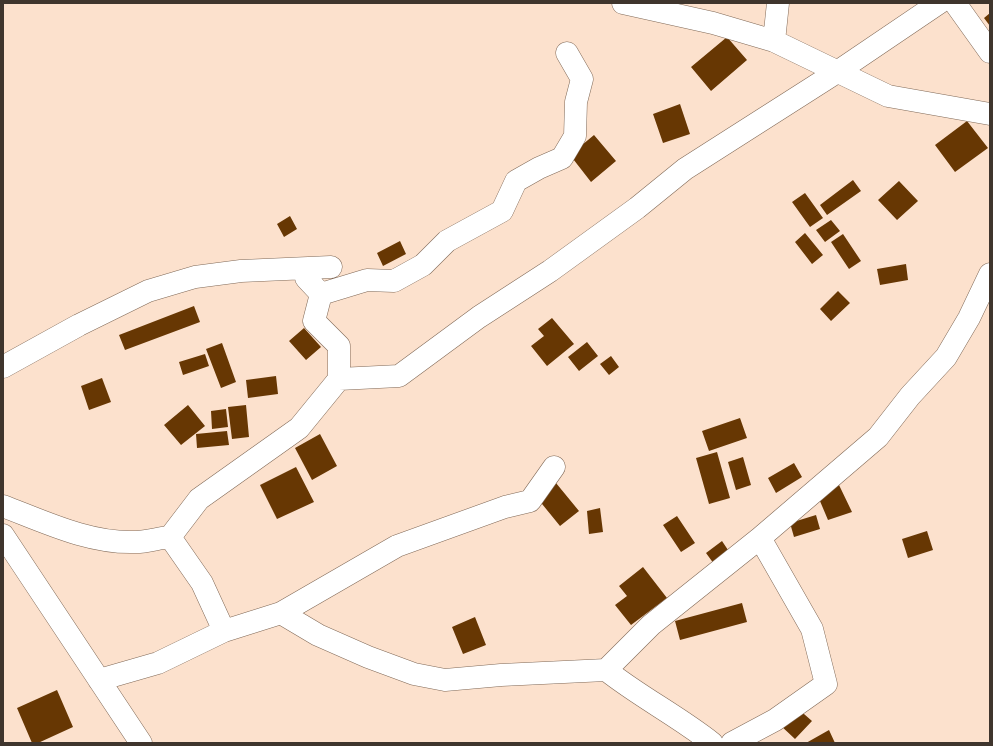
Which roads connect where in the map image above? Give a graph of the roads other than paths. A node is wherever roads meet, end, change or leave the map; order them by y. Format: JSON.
{"nodes":[{"id":1,"x":623,"y":3,"type":"edge"},
{"id":2,"x":778,"y":3,"type":"edge"},
{"id":3,"x":939,"y":3,"type":"edge"},
{"id":4,"x":955,"y":3,"type":"edge"},
{"id":5,"x":774,"y":41,"type":"junction"},
{"id":6,"x":990,"y":52,"type":"edge"},
{"id":7,"x":568,"y":53,"type":"dead end"},
{"id":8,"x":837,"y":72,"type":"junction"},
{"id":9,"x":990,"y":114,"type":"edge"},
{"id":10,"x":331,"y":267,"type":"dead end"},
{"id":11,"x":990,"y":274,"type":"edge"},
{"id":12,"x":306,"y":278,"type":"dead end"},
{"id":13,"x":321,"y":294,"type":"junction"},
{"id":14,"x":3,"y":367,"type":"edge"},
{"id":15,"x":339,"y":379,"type":"junction"},
{"id":16,"x":554,"y":467,"type":"dead end"},
{"id":17,"x":3,"y":506,"type":"edge"},
{"id":18,"x":3,"y":535,"type":"edge"},
{"id":19,"x":170,"y":537,"type":"junction"},
{"id":20,"x":760,"y":538,"type":"junction"},
{"id":21,"x":281,"y":612,"type":"junction"},
{"id":22,"x":224,"y":631,"type":"junction"},
{"id":23,"x":606,"y":670,"type":"junction"},
{"id":24,"x":99,"y":680,"type":"junction"},
{"id":25,"x":141,"y":743,"type":"edge"},
{"id":26,"x":712,"y":743,"type":"edge"},
{"id":27,"x":732,"y":743,"type":"edge"}],
"edges":[{"from":1,"to":5,"type":"street"},
{"from":2,"to":5,"type":"street"},
{"from":3,"to":8,"type":"street"},
{"from":4,"to":6,"type":"street"},
{"from":5,"to":8,"type":"street"},
{"from":7,"to":13,"type":"street"},
{"from":8,"to":9,"type":"street"},
{"from":8,"to":15,"type":"street"},
{"from":10,"to":14,"type":"street"},
{"from":11,"to":20,"type":"street"},
{"from":12,"to":13,"type":"street"},
{"from":13,"to":15,"type":"street"},
{"from":15,"to":19,"type":"street"},
{"from":16,"to":21,"type":"street"},
{"from":17,"to":19,"type":"street"},
{"from":18,"to":24,"type":"street"},
{"from":19,"to":22,"type":"street"},
{"from":20,"to":23,"type":"street"},
{"from":20,"to":27,"type":"street"},
{"from":21,"to":22,"type":"street"},
{"from":21,"to":23,"type":"street"},
{"from":22,"to":24,"type":"street"},
{"from":23,"to":26,"type":"street"},
{"from":24,"to":25,"type":"street"}]}
